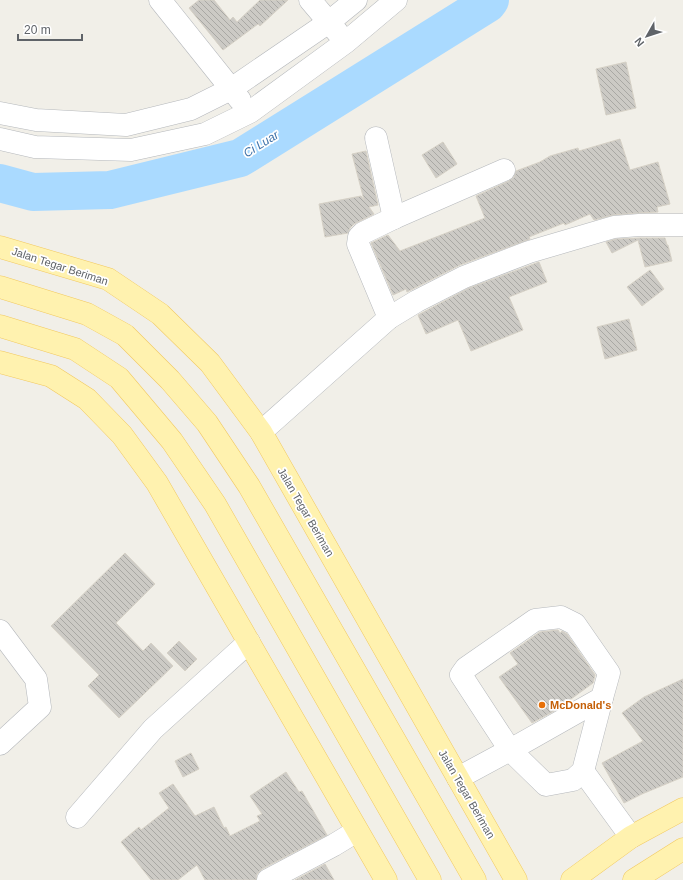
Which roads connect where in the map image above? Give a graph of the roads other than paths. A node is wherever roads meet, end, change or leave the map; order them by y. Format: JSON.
{"nodes":[{"id":1,"x":160,"y":0,"type":"edge"},
{"id":2,"x":310,"y":0,"type":"edge"},
{"id":3,"x":356,"y":0,"type":"edge"},
{"id":4,"x":396,"y":0,"type":"edge"},
{"id":5,"x":329,"y":22,"type":"junction"},
{"id":6,"x":346,"y":42,"type":"junction"},
{"id":7,"x":231,"y":89,"type":"junction"},
{"id":8,"x":0,"y":112,"type":"edge"},
{"id":9,"x":250,"y":112,"type":"junction"},
{"id":10,"x":376,"y":138,"type":"dead end"},
{"id":11,"x":0,"y":139,"type":"edge"},
{"id":12,"x":504,"y":170,"type":"dead end"},
{"id":13,"x":394,"y":218,"type":"junction"},
{"id":14,"x":683,"y":225,"type":"edge"},
{"id":15,"x":0,"y":247,"type":"edge"},
{"id":16,"x":0,"y":287,"type":"edge"},
{"id":17,"x":389,"y":318,"type":"junction"},
{"id":18,"x":0,"y":326,"type":"edge"},
{"id":19,"x":0,"y":362,"type":"edge"},
{"id":20,"x":261,"y":432,"type":"junction"},
{"id":21,"x":0,"y":631,"type":"edge"},
{"id":22,"x":249,"y":642,"type":"junction"},
{"id":23,"x":602,"y":698,"type":"junction"},
{"id":24,"x":0,"y":744,"type":"edge"},
{"id":25,"x":510,"y":750,"type":"junction"},
{"id":26,"x":578,"y":776,"type":"junction"},
{"id":27,"x":458,"y":778,"type":"junction"},
{"id":28,"x":683,"y":809,"type":"edge"},
{"id":29,"x":77,"y":817,"type":"dead end"},
{"id":30,"x":357,"y":831,"type":"junction"},
{"id":31,"x":626,"y":840,"type":"junction"},
{"id":32,"x":683,"y":849,"type":"edge"},
{"id":33,"x":268,"y":880,"type":"edge"},
{"id":34,"x":386,"y":880,"type":"edge"},
{"id":35,"x":430,"y":880,"type":"edge"},
{"id":36,"x":475,"y":880,"type":"edge"},
{"id":37,"x":516,"y":880,"type":"edge"},
{"id":38,"x":572,"y":880,"type":"edge"},
{"id":39,"x":634,"y":880,"type":"edge"}],
"edges":[{"from":1,"to":7,"type":"street"},
{"from":2,"to":5,"type":"street"},
{"from":3,"to":5,"type":"street"},
{"from":4,"to":6,"type":"street"},
{"from":5,"to":6,"type":"street"},
{"from":5,"to":7,"type":"street"},
{"from":6,"to":9,"type":"street"},
{"from":7,"to":8,"type":"street"},
{"from":7,"to":9,"type":"street"},
{"from":9,"to":11,"type":"street"},
{"from":10,"to":13,"type":"street"},
{"from":12,"to":13,"type":"street"},
{"from":13,"to":17,"type":"street"},
{"from":14,"to":17,"type":"street"},
{"from":15,"to":20,"type":"main road","name":"Jalan Tegar Beriman"},
{"from":16,"to":36,"type":"main road"},
{"from":17,"to":20,"type":"street"},
{"from":18,"to":35,"type":"main road"},
{"from":19,"to":22,"type":"main road"},
{"from":20,"to":27,"type":"main road","name":"Jalan Tegar Beriman"},
{"from":21,"to":24,"type":"street"},
{"from":22,"to":29,"type":"street"},
{"from":22,"to":30,"type":"main road"},
{"from":23,"to":25,"type":"street"},
{"from":23,"to":25,"type":"street"},
{"from":23,"to":26,"type":"street"},
{"from":25,"to":26,"type":"street"},
{"from":25,"to":27,"type":"street"},
{"from":26,"to":31,"type":"street"},
{"from":27,"to":37,"type":"main road","name":"Jalan Tegar Beriman"},
{"from":28,"to":31,"type":"main road"},
{"from":30,"to":33,"type":"street"},
{"from":30,"to":34,"type":"main road"},
{"from":31,"to":38,"type":"main road"},
{"from":32,"to":39,"type":"main road"}]}
